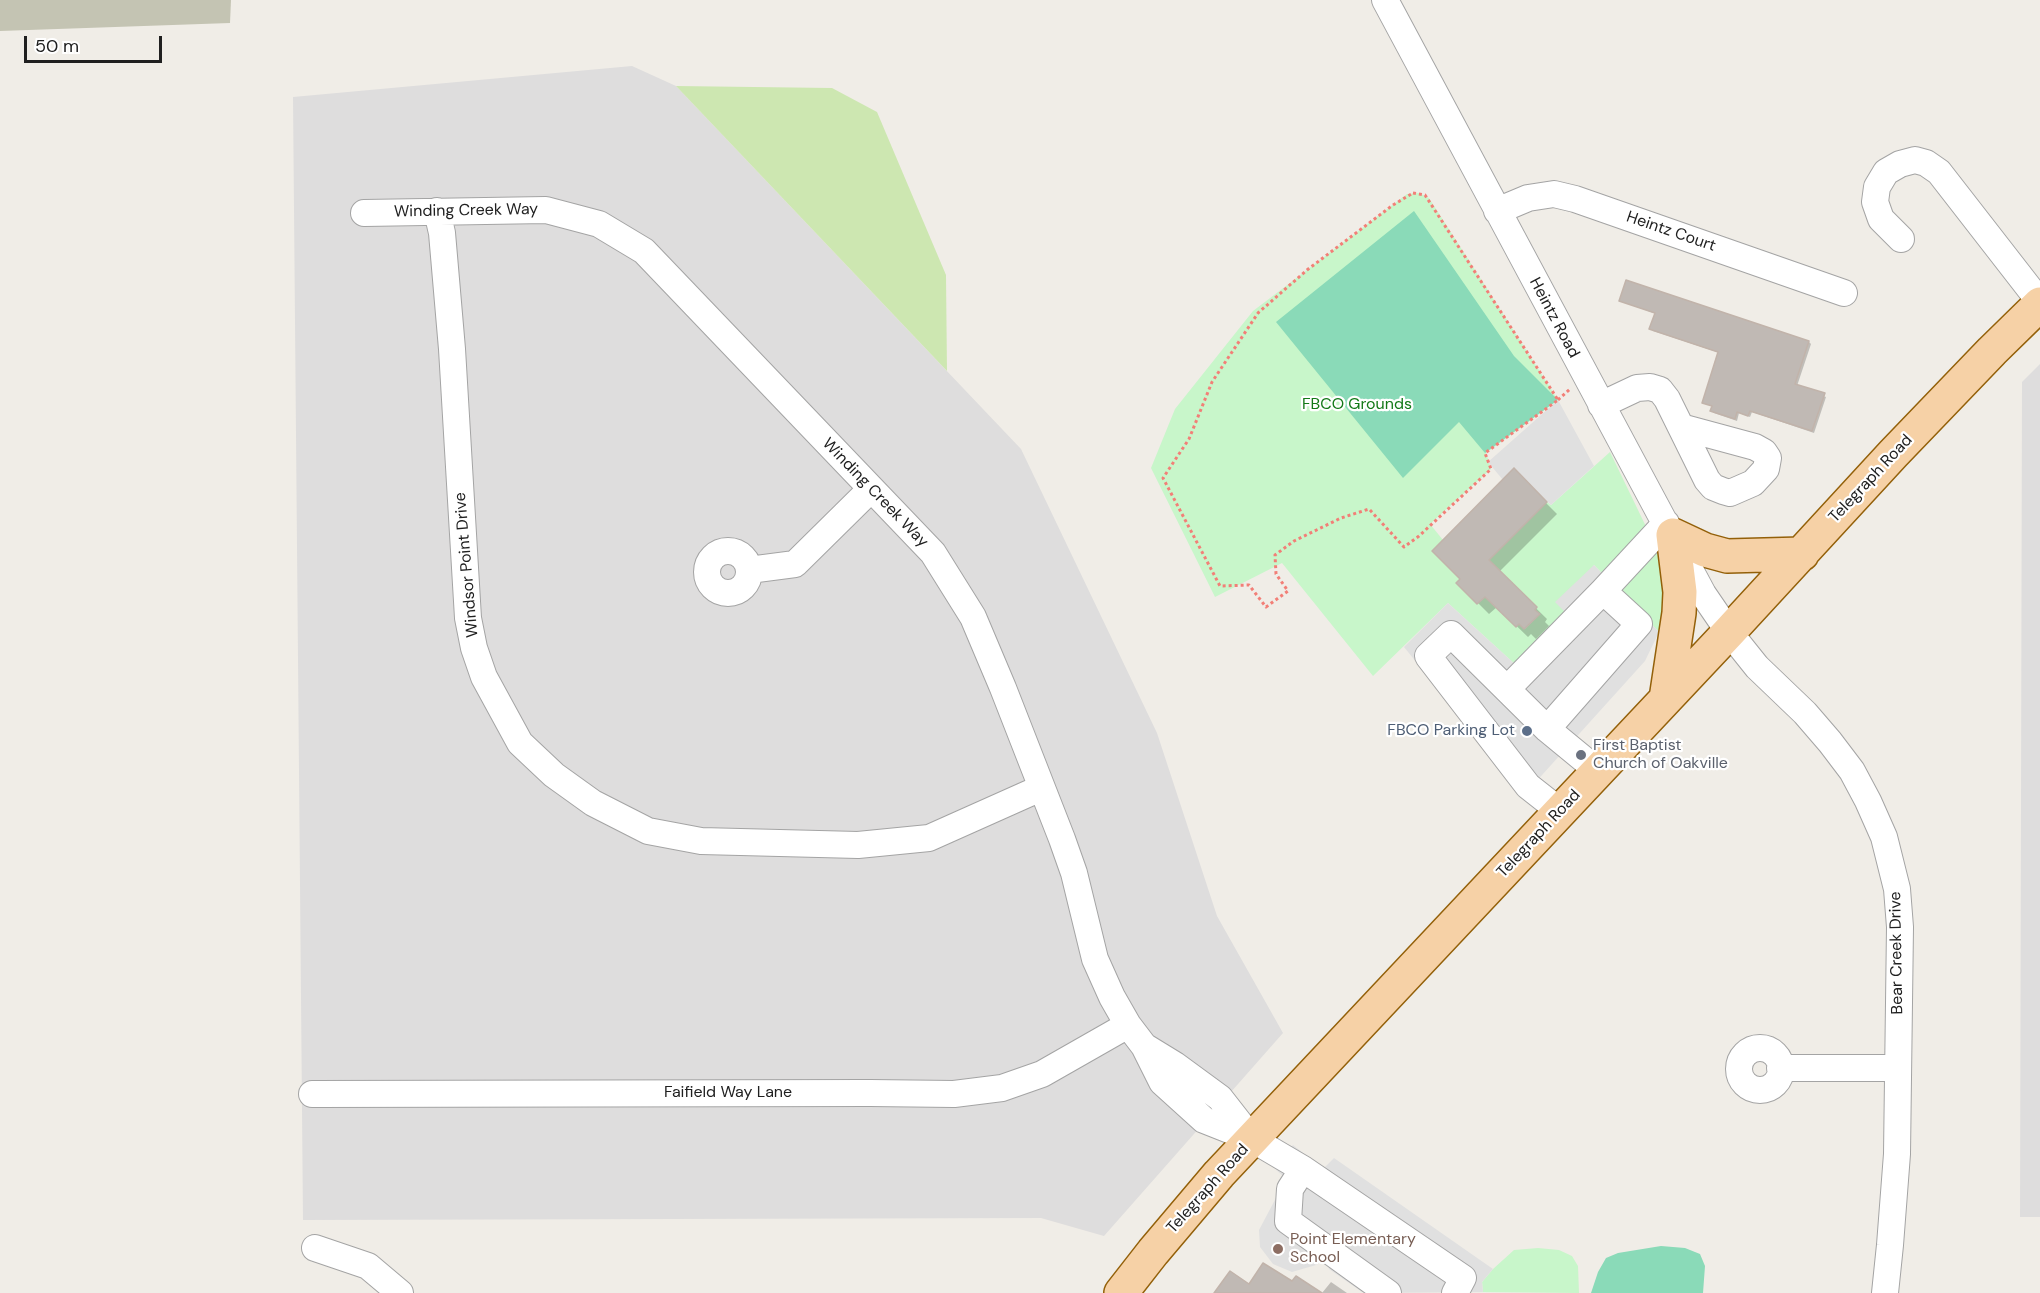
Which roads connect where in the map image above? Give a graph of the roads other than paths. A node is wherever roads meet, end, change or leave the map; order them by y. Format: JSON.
{"nodes":[{"id":1,"x":1385,"y":0,"type":"edge"},
{"id":2,"x":437,"y":211,"type":"junction"},
{"id":3,"x":1497,"y":211,"type":"junction"},
{"id":4,"x":364,"y":213,"type":"dead end"},
{"id":5,"x":1901,"y":239,"type":"dead end"},
{"id":6,"x":1844,"y":293,"type":"dead end"},
{"id":7,"x":2040,"y":303,"type":"edge"},
{"id":8,"x":1601,"y":405,"type":"junction"},
{"id":9,"x":1681,"y":427,"type":"dead end"},
{"id":10,"x":871,"y":489,"type":"junction"},
{"id":11,"x":1669,"y":529,"type":"junction"},
{"id":12,"x":1802,"y":554,"type":"junction"},
{"id":13,"x":749,"y":570,"type":"dead end"},
{"id":14,"x":1603,"y":591,"type":"junction"},
{"id":15,"x":1729,"y":632,"type":"junction"},
{"id":16,"x":1507,"y":689,"type":"junction"},
{"id":17,"x":1666,"y":699,"type":"junction"},
{"id":18,"x":1547,"y":729,"type":"junction"},
{"id":19,"x":1598,"y":771,"type":"junction"},
{"id":20,"x":1041,"y":788,"type":"junction"},
{"id":21,"x":1561,"y":812,"type":"junction"},
{"id":22,"x":1128,"y":1025,"type":"junction"},
{"id":23,"x":1780,"y":1068,"type":"dead end"},
{"id":24,"x":1898,"y":1068,"type":"junction"},
{"id":25,"x":312,"y":1094,"type":"dead end"},
{"id":26,"x":1252,"y":1139,"type":"junction"},
{"id":27,"x":1303,"y":1169,"type":"junction"},
{"id":28,"x":315,"y":1248,"type":"dead end"},
{"id":29,"x":400,"y":1293,"type":"edge"},
{"id":30,"x":1121,"y":1293,"type":"edge"},
{"id":31,"x":1389,"y":1293,"type":"edge"},
{"id":32,"x":1455,"y":1293,"type":"edge"},
{"id":33,"x":1885,"y":1293,"type":"edge"}],
"edges":[{"from":1,"to":3,"type":"street","name":"Heintz Road"},
{"from":2,"to":4,"type":"street","name":"Winding Creek Way"},
{"from":2,"to":10,"type":"street","name":"Winding Creek Way"},
{"from":2,"to":20,"type":"street","name":"Windsor Point Drive"},
{"from":3,"to":6,"type":"street","name":"Heintz Court"},
{"from":3,"to":8,"type":"street","name":"Heintz Road"},
{"from":5,"to":7,"type":"street"},
{"from":7,"to":12,"type":"main road","name":"Telegraph Road"},
{"from":8,"to":9,"type":"street"},
{"from":8,"to":11,"type":"street","name":"Heintz Road"},
{"from":10,"to":13,"type":"street"},
{"from":10,"to":20,"type":"street","name":"Winding Creek Way"},
{"from":11,"to":12,"type":"main road"},
{"from":11,"to":14,"type":"street"},
{"from":11,"to":15,"type":"street","name":"Heintz Road"},
{"from":11,"to":17,"type":"main road"},
{"from":12,"to":15,"type":"main road","name":"Telegraph Road"},
{"from":14,"to":16,"type":"street"},
{"from":14,"to":18,"type":"street"},
{"from":15,"to":17,"type":"main road","name":"Telegraph Road"},
{"from":15,"to":24,"type":"street","name":"Bear Creek Drive"},
{"from":16,"to":18,"type":"street"},
{"from":16,"to":21,"type":"street"},
{"from":17,"to":19,"type":"main road","name":"Telegraph Road"},
{"from":18,"to":19,"type":"street"},
{"from":19,"to":21,"type":"main road","name":"Telegraph Road"},
{"from":20,"to":22,"type":"street","name":"Winding Creek Way"},
{"from":21,"to":26,"type":"main road","name":"Telegraph Road"},
{"from":22,"to":25,"type":"street","name":"Faifield Way Lane"},
{"from":22,"to":26,"type":"street","name":"Winding Creek Way"},
{"from":23,"to":24,"type":"street"},
{"from":24,"to":33,"type":"street","name":"Bear Creek Drive"},
{"from":26,"to":27,"type":"street"},
{"from":26,"to":30,"type":"main road","name":"Telegraph Road"},
{"from":27,"to":31,"type":"street"},
{"from":27,"to":32,"type":"street"},
{"from":28,"to":29,"type":"street"}]}
